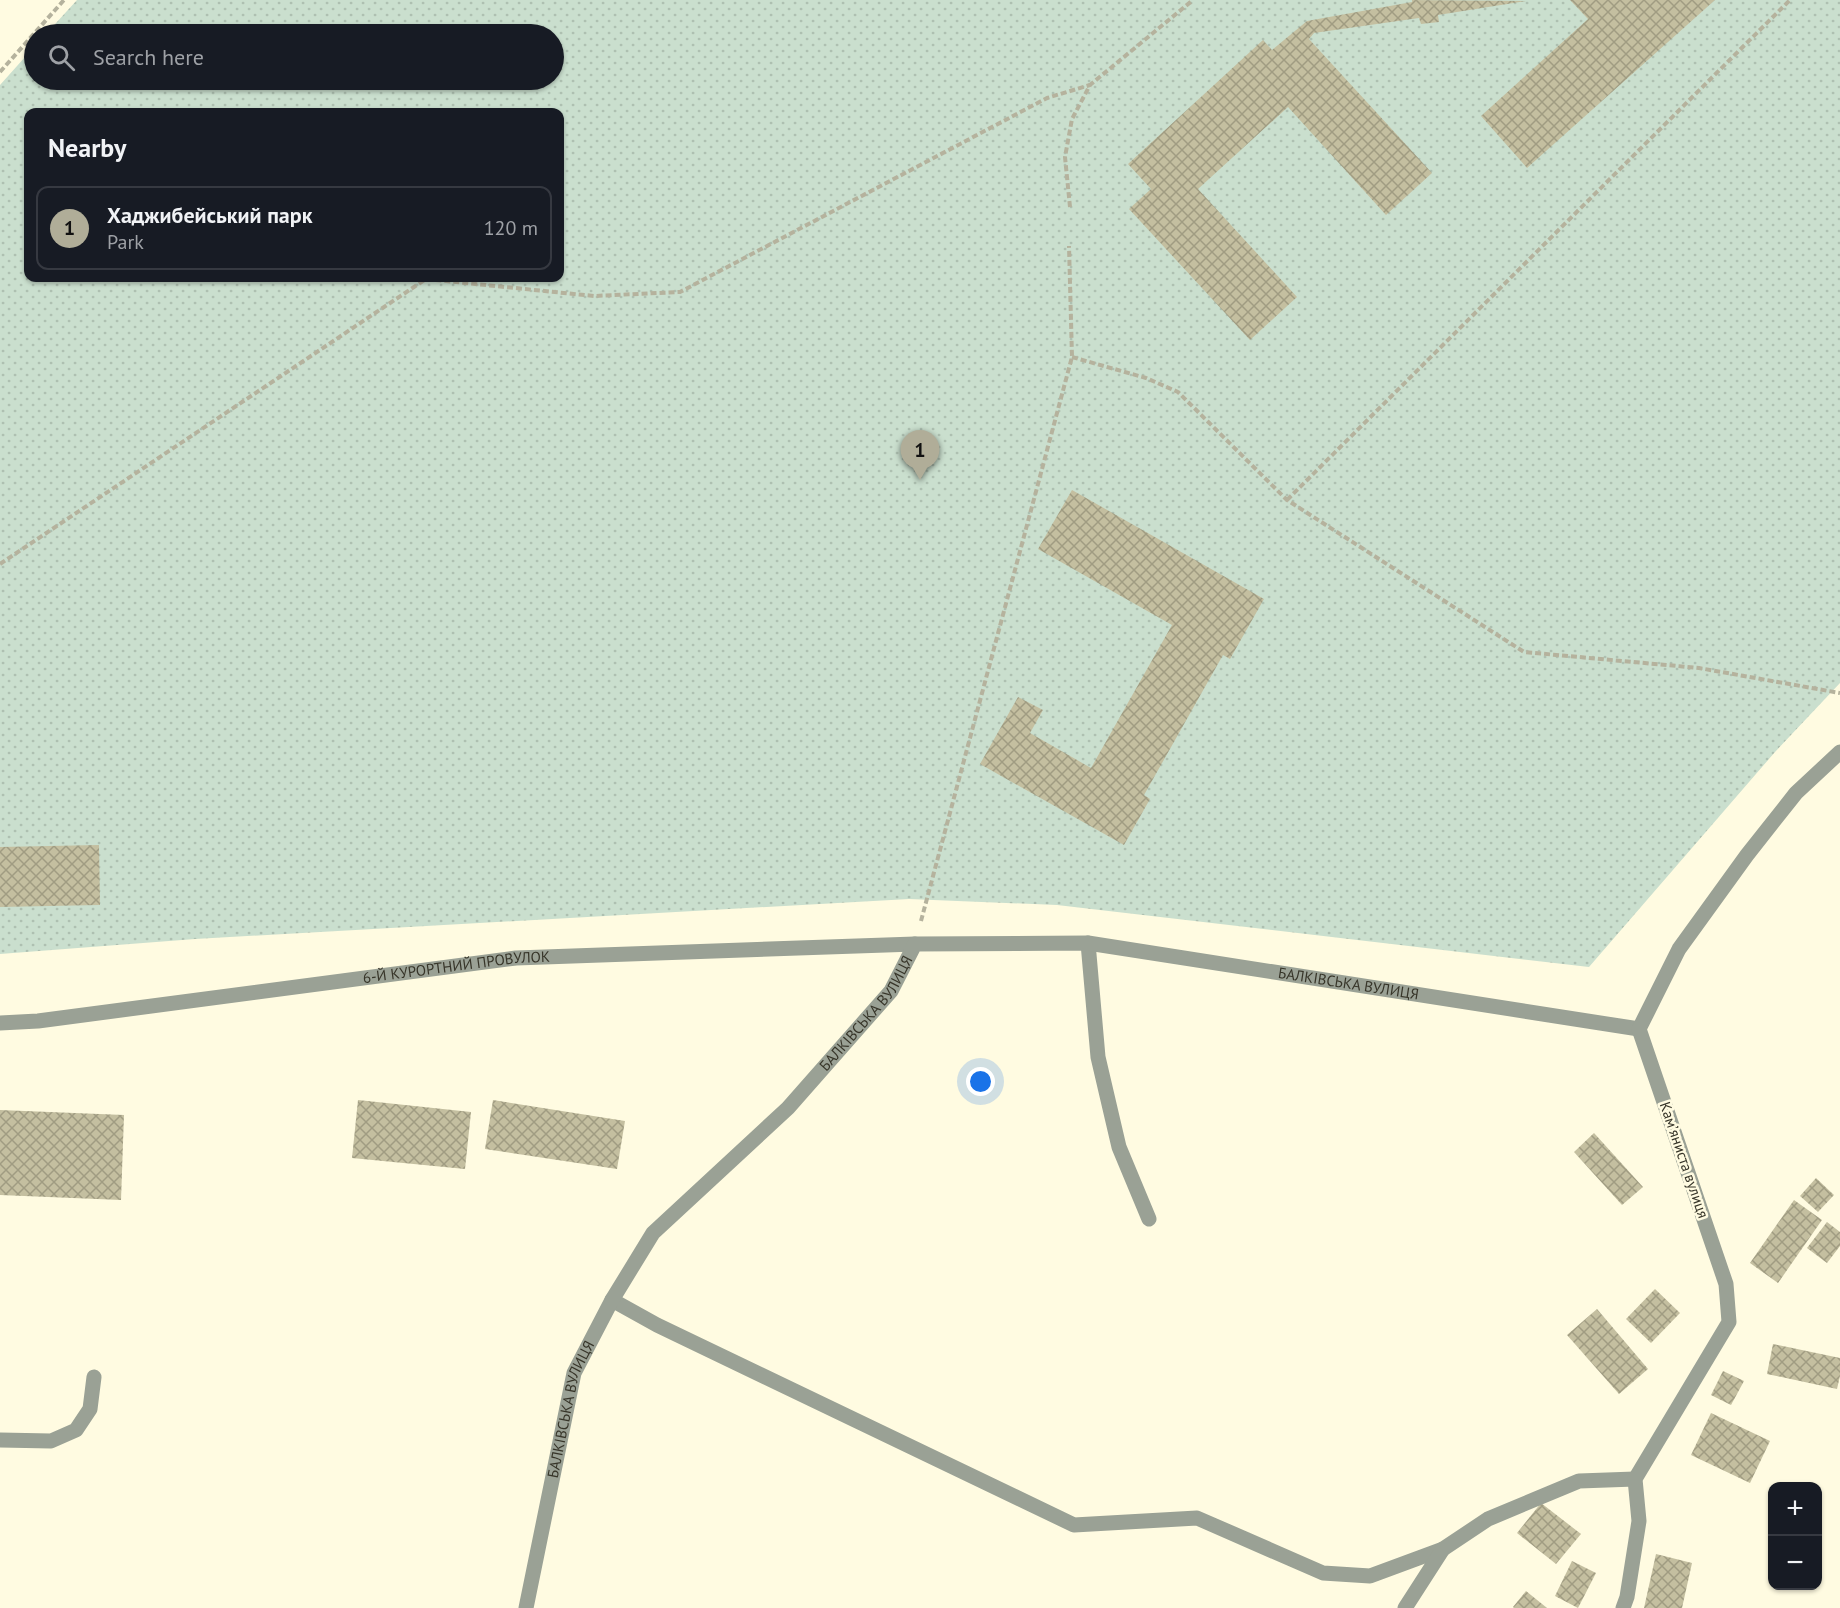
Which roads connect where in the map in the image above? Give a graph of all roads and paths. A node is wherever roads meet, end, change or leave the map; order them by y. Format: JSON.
{"nodes":[{"id":1,"x":64,"y":0,"type":"edge"},
{"id":2,"x":1193,"y":0,"type":"edge"},
{"id":3,"x":1790,"y":0,"type":"edge"},
{"id":4,"x":43,"y":24,"type":"edge"},
{"id":5,"x":24,"y":45,"type":"edge"},
{"id":6,"x":0,"y":72,"type":"edge"},
{"id":7,"x":1090,"y":85,"type":"junction"},
{"id":8,"x":1070,"y":207,"type":"dead end"},
{"id":9,"x":1069,"y":246,"type":"dead end"},
{"id":10,"x":422,"y":282,"type":"edge"},
{"id":11,"x":456,"y":282,"type":"edge"},
{"id":12,"x":1072,"y":357,"type":"junction"},
{"id":13,"x":1287,"y":500,"type":"junction"},
{"id":14,"x":0,"y":564,"type":"edge"},
{"id":15,"x":1840,"y":693,"type":"edge"},
{"id":16,"x":1840,"y":752,"type":"edge"},
{"id":17,"x":1088,"y":943,"type":"junction"},
{"id":18,"x":915,"y":944,"type":"junction"},
{"id":19,"x":0,"y":1023,"type":"edge"},
{"id":20,"x":1639,"y":1029,"type":"junction"},
{"id":21,"x":1149,"y":1219,"type":"dead end"},
{"id":22,"x":612,"y":1300,"type":"junction"},
{"id":23,"x":94,"y":1377,"type":"dead end"},
{"id":24,"x":0,"y":1440,"type":"edge"},
{"id":25,"x":1635,"y":1479,"type":"junction"},
{"id":26,"x":1443,"y":1549,"type":"junction"},
{"id":27,"x":526,"y":1608,"type":"edge"},
{"id":28,"x":1405,"y":1608,"type":"edge"},
{"id":29,"x":1623,"y":1608,"type":"edge"}],
"edges":[{"from":1,"to":4,"type":"path"},
{"from":2,"to":7,"type":"path"},
{"from":3,"to":13,"type":"path"},
{"from":5,"to":6,"type":"path"},
{"from":7,"to":8,"type":"path"},
{"from":7,"to":11,"type":"path"},
{"from":9,"to":12,"type":"path"},
{"from":10,"to":14,"type":"path"},
{"from":12,"to":13,"type":"path"},
{"from":12,"to":18,"type":"path"},
{"from":13,"to":15,"type":"path"},
{"from":16,"to":20,"type":"street"},
{"from":17,"to":18,"type":"street","name":"БАЛКІВСЬКА ВУЛИЦЯ"},
{"from":17,"to":20,"type":"street","name":"БАЛКІВСЬКА ВУЛИЦЯ"},
{"from":17,"to":21,"type":"street"},
{"from":18,"to":19,"type":"street","name":"6-Й КУРОРТНИЙ ПРОВУЛОК"},
{"from":18,"to":22,"type":"street","name":"БАЛКІВСЬКА ВУЛИЦЯ"},
{"from":20,"to":25,"type":"street","name":"Камʼяниста вулиця"},
{"from":22,"to":26,"type":"street"},
{"from":22,"to":27,"type":"street","name":"БАЛКІВСЬКА ВУЛИЦЯ"},
{"from":23,"to":24,"type":"street"},
{"from":25,"to":26,"type":"street"},
{"from":25,"to":29,"type":"street"},
{"from":26,"to":28,"type":"street"}]}
